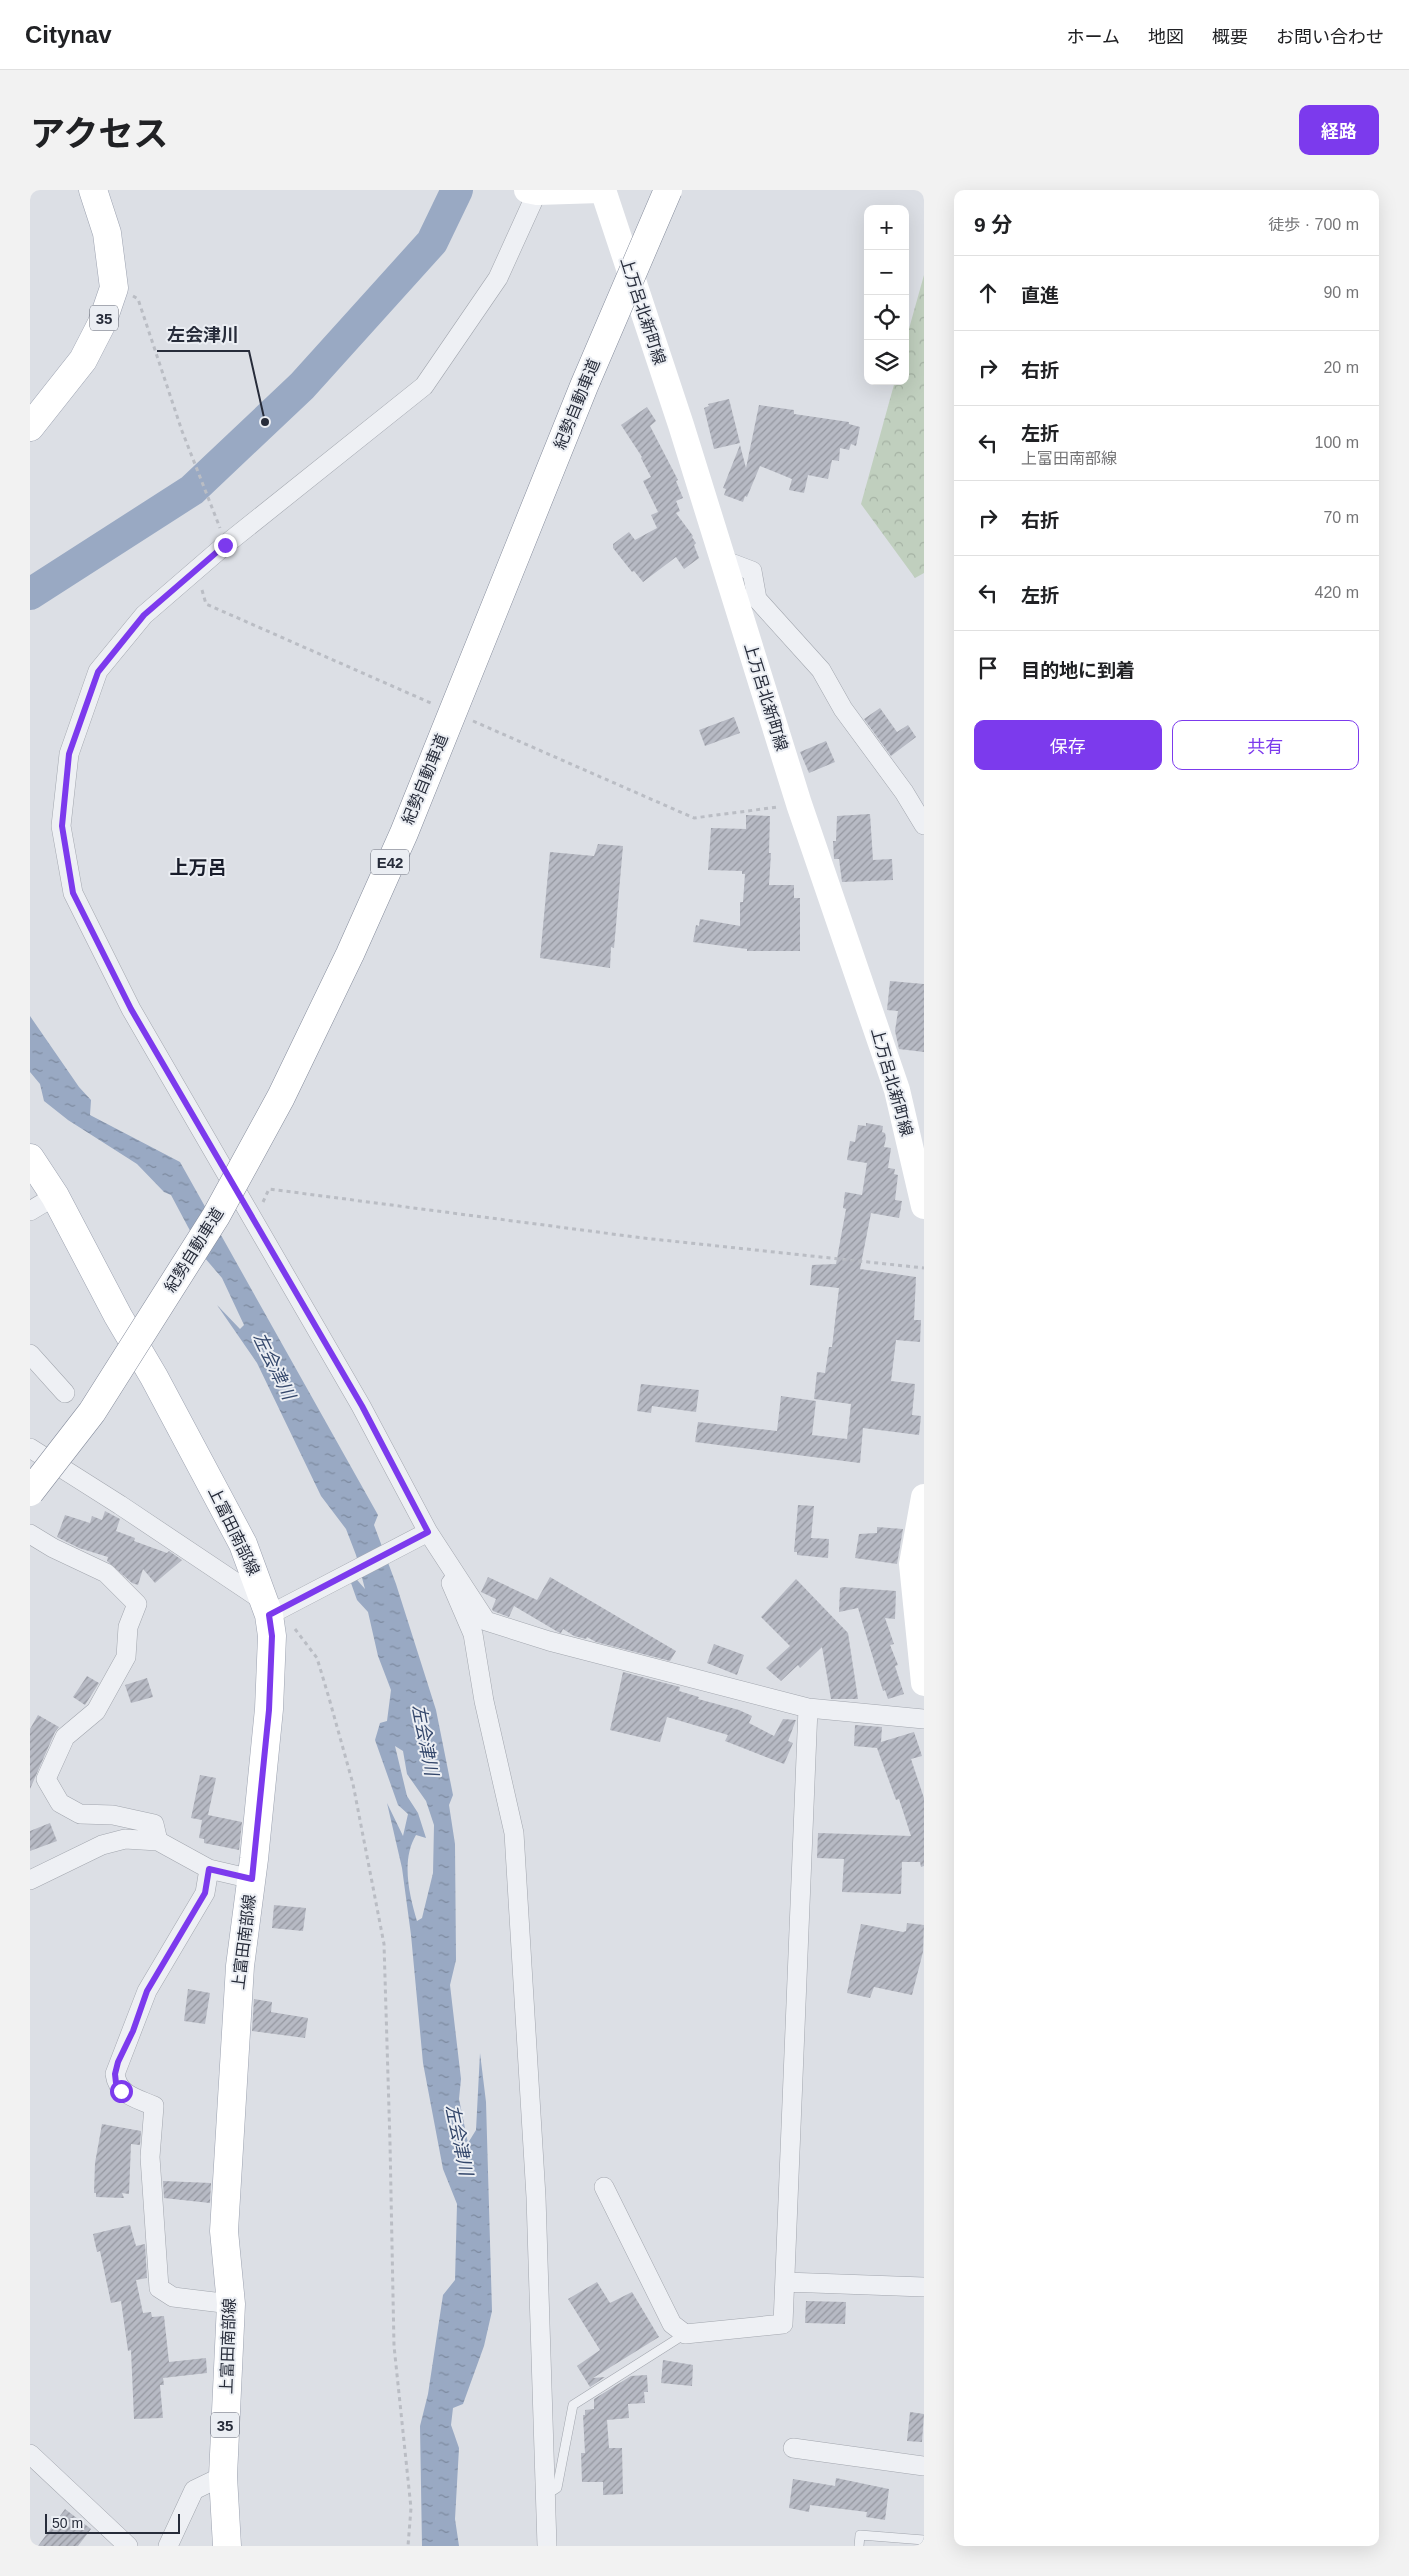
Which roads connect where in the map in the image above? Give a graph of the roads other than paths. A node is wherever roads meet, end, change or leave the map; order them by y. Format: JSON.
{"nodes":[{"id":1,"x":93,"y":190,"type":"edge"},
{"id":2,"x":601,"y":190,"type":"edge"},
{"id":3,"x":668,"y":190,"type":"edge"},
{"id":4,"x":532,"y":191,"type":"edge"},
{"id":5,"x":30,"y":427,"type":"edge"},
{"id":6,"x":723,"y":560,"type":"junction"},
{"id":7,"x":924,"y":825,"type":"edge"},
{"id":8,"x":30,"y":1158,"type":"edge"},
{"id":9,"x":55,"y":1196,"type":"junction"},
{"id":10,"x":924,"y":1206,"type":"edge"},
{"id":11,"x":30,"y":1211,"type":"edge"},
{"id":12,"x":30,"y":1354,"type":"edge"},
{"id":13,"x":65,"y":1393,"type":"dead end"},
{"id":14,"x":30,"y":1448,"type":"edge"},
{"id":15,"x":30,"y":1492,"type":"edge"},
{"id":16,"x":924,"y":1497,"type":"edge"},
{"id":17,"x":30,"y":1534,"type":"edge"},
{"id":18,"x":421,"y":1536,"type":"junction"},
{"id":19,"x":276,"y":1608,"type":"junction"},
{"id":20,"x":924,"y":1683,"type":"edge"},
{"id":21,"x":808,"y":1708,"type":"junction"},
{"id":22,"x":924,"y":1719,"type":"edge"},
{"id":23,"x":158,"y":1842,"type":"junction"},
{"id":24,"x":209,"y":1869,"type":"junction"},
{"id":25,"x":252,"y":1879,"type":"junction"},
{"id":26,"x":30,"y":1880,"type":"edge"},
{"id":27,"x":604,"y":2188,"type":"dead end"},
{"id":28,"x":785,"y":2282,"type":"junction"},
{"id":29,"x":924,"y":2287,"type":"edge"},
{"id":30,"x":232,"y":2304,"type":"junction"},
{"id":31,"x":685,"y":2334,"type":"junction"},
{"id":32,"x":793,"y":2448,"type":"dead end"},
{"id":33,"x":30,"y":2454,"type":"edge"},
{"id":34,"x":924,"y":2466,"type":"edge"},
{"id":35,"x":223,"y":2476,"type":"junction"},
{"id":36,"x":546,"y":2495,"type":"junction"},
{"id":37,"x":924,"y":2540,"type":"edge"},
{"id":38,"x":128,"y":2546,"type":"edge"},
{"id":39,"x":168,"y":2546,"type":"edge"},
{"id":40,"x":227,"y":2546,"type":"edge"},
{"id":41,"x":548,"y":2546,"type":"edge"},
{"id":42,"x":859,"y":2546,"type":"edge"}],
"edges":[{"from":1,"to":5,"type":"main road","number":"35"},
{"from":2,"to":4,"type":"main road"},
{"from":2,"to":6,"type":"main road","name":"上万呂北新町線"},
{"from":3,"to":15,"type":"main road","name":"紀勢自動車道","number":"E42","bridge":true},
{"from":4,"to":18,"type":"street"},
{"from":6,"to":7,"type":"street"},
{"from":6,"to":10,"type":"main road","name":"上万呂北新町線"},
{"from":8,"to":9,"type":"main road","name":"上富田南部線","number":"35"},
{"from":9,"to":11,"type":"street"},
{"from":9,"to":19,"type":"main road","name":"上富田南部線","number":"35"},
{"from":12,"to":13,"type":"street"},
{"from":14,"to":19,"type":"street"},
{"from":16,"to":20,"type":"main road"},
{"from":17,"to":23,"type":"street"},
{"from":18,"to":19,"type":"street"},
{"from":18,"to":21,"type":"street"},
{"from":18,"to":36,"type":"street"},
{"from":19,"to":25,"type":"main road","name":"上富田南部線","number":"35"},
{"from":21,"to":22,"type":"street"},
{"from":21,"to":28,"type":"street"},
{"from":23,"to":24,"type":"street"},
{"from":23,"to":26,"type":"street"},
{"from":24,"to":25,"type":"street"},
{"from":24,"to":30,"type":"street"},
{"from":25,"to":30,"type":"main road","name":"上富田南部線","number":"35"},
{"from":27,"to":31,"type":"street"},
{"from":28,"to":29,"type":"street"},
{"from":28,"to":31,"type":"street"},
{"from":30,"to":35,"type":"main road","name":"上富田南部線","number":"35"},
{"from":31,"to":36,"type":"lane"},
{"from":32,"to":34,"type":"street"},
{"from":33,"to":38,"type":"street"},
{"from":35,"to":39,"type":"street"},
{"from":35,"to":40,"type":"main road","name":"上富田南部線","number":"35"},
{"from":36,"to":41,"type":"street"},
{"from":37,"to":42,"type":"lane"}]}
